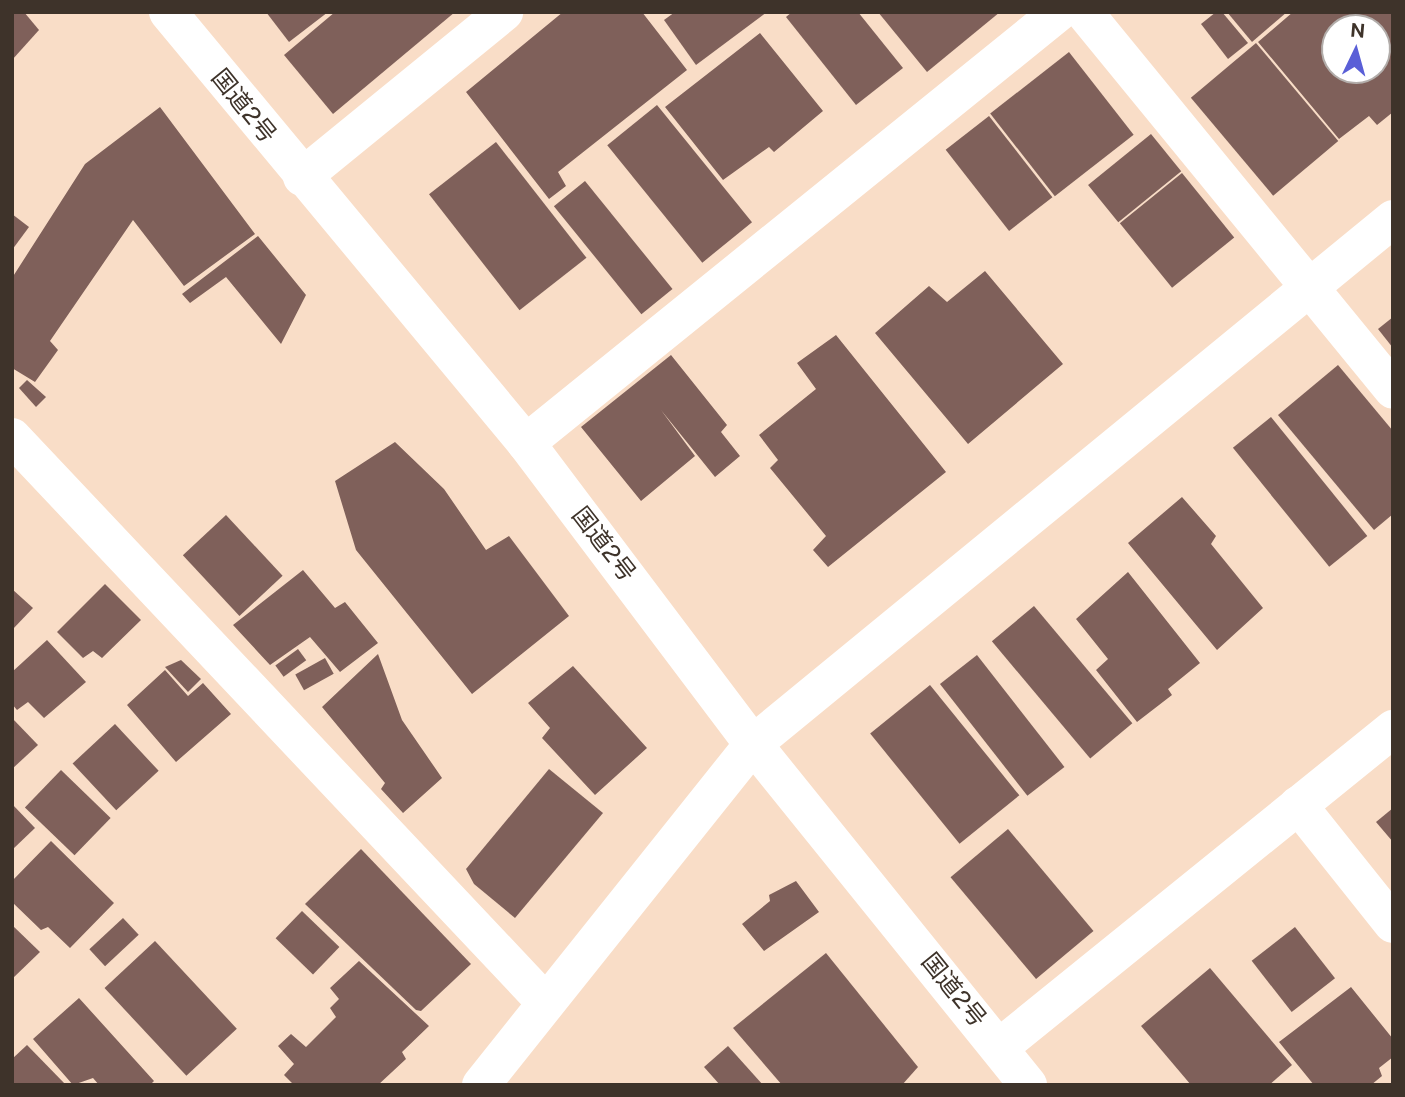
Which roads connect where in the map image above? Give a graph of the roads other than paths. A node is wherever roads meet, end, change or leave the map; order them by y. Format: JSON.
{"nodes":[{"id":1,"x":168,"y":12,"type":"edge"},
{"id":2,"x":504,"y":12,"type":"edge"},
{"id":3,"x":1059,"y":12,"type":"edge"},
{"id":4,"x":1084,"y":12,"type":"edge"},
{"id":5,"x":302,"y":177,"type":"junction"},
{"id":6,"x":1393,"y":219,"type":"edge"},
{"id":7,"x":1310,"y":288,"type":"junction"},
{"id":8,"x":1393,"y":390,"type":"edge"},
{"id":9,"x":12,"y":437,"type":"edge"},
{"id":10,"x":526,"y":443,"type":"junction"},
{"id":11,"x":1393,"y":729,"type":"edge"},
{"id":12,"x":753,"y":744,"type":"junction"},
{"id":13,"x":1298,"y":805,"type":"junction"},
{"id":14,"x":1393,"y":924,"type":"edge"},
{"id":15,"x":546,"y":1003,"type":"junction"},
{"id":16,"x":1010,"y":1072,"type":"edge"},
{"id":17,"x":481,"y":1085,"type":"edge"}],
"edges":[{"from":1,"to":5,"type":"main road","name":"国道2号"},
{"from":2,"to":5,"type":"main road"},
{"from":3,"to":10,"type":"main road"},
{"from":4,"to":7,"type":"main road"},
{"from":5,"to":10,"type":"main road","name":"国道2号"},
{"from":6,"to":7,"type":"main road"},
{"from":7,"to":8,"type":"main road"},
{"from":7,"to":12,"type":"main road"},
{"from":9,"to":15,"type":"main road"},
{"from":10,"to":12,"type":"main road","name":"国道2号"},
{"from":11,"to":13,"type":"main road"},
{"from":12,"to":15,"type":"main road"},
{"from":12,"to":16,"type":"main road","name":"国道2号"},
{"from":13,"to":14,"type":"main road"},
{"from":13,"to":16,"type":"main road"},
{"from":15,"to":17,"type":"main road"}]}
